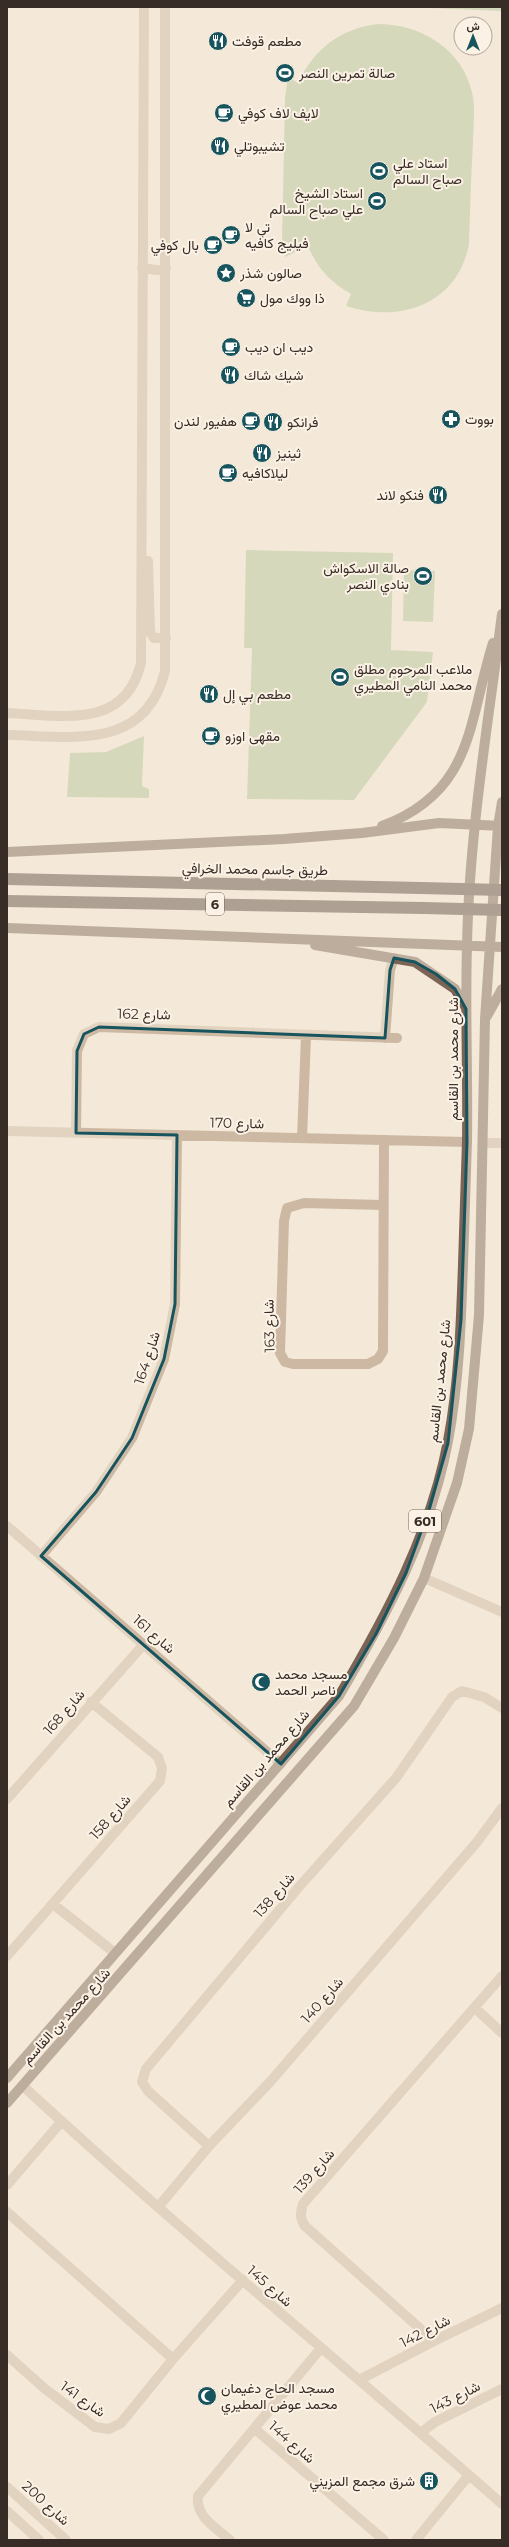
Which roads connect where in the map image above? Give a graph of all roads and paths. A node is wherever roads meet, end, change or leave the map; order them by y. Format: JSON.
{"nodes":[{"id":1,"x":144,"y":7,"type":"edge"},
{"id":2,"x":165,"y":7,"type":"edge"},
{"id":3,"x":142,"y":268,"type":"junction"},
{"id":4,"x":166,"y":268,"type":"junction"},
{"id":5,"x":142,"y":540,"type":"junction"},
{"id":6,"x":502,"y":616,"type":"edge"},
{"id":7,"x":166,"y":638,"type":"junction"},
{"id":8,"x":7,"y":713,"type":"edge"},
{"id":9,"x":7,"y":735,"type":"edge"},
{"id":10,"x":502,"y":802,"type":"edge"},
{"id":11,"x":473,"y":824,"type":"junction"},
{"id":12,"x":500,"y":826,"type":"edge"},
{"id":13,"x":362,"y":833,"type":"junction"},
{"id":14,"x":7,"y":852,"type":"edge"},
{"id":15,"x":7,"y":879,"type":"edge"},
{"id":16,"x":502,"y":890,"type":"edge"},
{"id":17,"x":7,"y":901,"type":"edge"},
{"id":18,"x":502,"y":910,"type":"edge"},
{"id":19,"x":7,"y":928,"type":"edge"},
{"id":20,"x":272,"y":938,"type":"junction"},
{"id":21,"x":467,"y":945,"type":"junction"},
{"id":22,"x":490,"y":946,"type":"junction"},
{"id":23,"x":502,"y":947,"type":"edge"},
{"id":24,"x":394,"y":958,"type":"junction"},
{"id":25,"x":502,"y":989,"type":"edge"},
{"id":26,"x":466,"y":1009,"type":"junction"},
{"id":27,"x":485,"y":1019,"type":"junction"},
{"id":28,"x":306,"y":1036,"type":"junction"},
{"id":29,"x":385,"y":1038,"type":"junction"},
{"id":30,"x":397,"y":1038,"type":"dead end"},
{"id":31,"x":7,"y":1131,"type":"edge"},
{"id":32,"x":76,"y":1133,"type":"junction"},
{"id":33,"x":178,"y":1135,"type":"junction"},
{"id":34,"x":302,"y":1138,"type":"junction"},
{"id":35,"x":384,"y":1140,"type":"junction"},
{"id":36,"x":467,"y":1142,"type":"junction"},
{"id":37,"x":483,"y":1143,"type":"junction"},
{"id":38,"x":502,"y":1143,"type":"edge"},
{"id":39,"x":382,"y":1205,"type":"junction"},
{"id":40,"x":7,"y":1526,"type":"edge"},
{"id":41,"x":41,"y":1556,"type":"junction"},
{"id":42,"x":424,"y":1578,"type":"junction"},
{"id":43,"x":502,"y":1612,"type":"edge"},
{"id":44,"x":144,"y":1644,"type":"junction"},
{"id":45,"x":91,"y":1702,"type":"junction"},
{"id":46,"x":502,"y":1708,"type":"edge"},
{"id":47,"x":281,"y":1764,"type":"junction"},
{"id":48,"x":7,"y":1799,"type":"edge"},
{"id":49,"x":502,"y":1808,"type":"edge"},
{"id":50,"x":53,"y":1904,"type":"junction"},
{"id":51,"x":115,"y":1953,"type":"junction"},
{"id":52,"x":7,"y":1956,"type":"edge"},
{"id":53,"x":502,"y":1976,"type":"edge"},
{"id":54,"x":475,"y":2008,"type":"junction"},
{"id":55,"x":502,"y":2033,"type":"edge"},
{"id":56,"x":7,"y":2078,"type":"edge"},
{"id":57,"x":23,"y":2086,"type":"junction"},
{"id":58,"x":7,"y":2103,"type":"edge"},
{"id":59,"x":62,"y":2122,"type":"junction"},
{"id":60,"x":209,"y":2146,"type":"junction"},
{"id":61,"x":7,"y":2185,"type":"edge"},
{"id":62,"x":159,"y":2206,"type":"junction"},
{"id":63,"x":7,"y":2212,"type":"edge"},
{"id":64,"x":243,"y":2280,"type":"junction"},
{"id":65,"x":502,"y":2308,"type":"edge"},
{"id":66,"x":434,"y":2341,"type":"junction"},
{"id":67,"x":321,"y":2348,"type":"junction"},
{"id":68,"x":7,"y":2355,"type":"edge"},
{"id":69,"x":173,"y":2359,"type":"junction"},
{"id":70,"x":361,"y":2380,"type":"junction"},
{"id":71,"x":502,"y":2389,"type":"edge"},
{"id":72,"x":255,"y":2428,"type":"junction"},
{"id":73,"x":422,"y":2432,"type":"junction"},
{"id":74,"x":469,"y":2475,"type":"junction"},
{"id":75,"x":7,"y":2487,"type":"edge"},
{"id":76,"x":502,"y":2504,"type":"edge"},
{"id":77,"x":7,"y":2511,"type":"edge"},
{"id":78,"x":39,"y":2540,"type":"edge"},
{"id":79,"x":66,"y":2540,"type":"edge"},
{"id":80,"x":230,"y":2540,"type":"edge"},
{"id":81,"x":384,"y":2540,"type":"edge"},
{"id":82,"x":416,"y":2540,"type":"edge"}],
"edges":[{"from":1,"to":3,"type":"street"},
{"from":2,"to":4,"type":"street"},
{"from":3,"to":4,"type":"street"},
{"from":3,"to":5,"type":"street"},
{"from":4,"to":7,"type":"street"},
{"from":5,"to":7,"type":"street"},
{"from":5,"to":8,"type":"street"},
{"from":6,"to":11,"type":"main road","name":"شارع محمد بن القاسم","number":"601"},
{"from":6,"to":13,"type":"main road"},
{"from":7,"to":9,"type":"street"},
{"from":10,"to":12,"type":"main road","name":"شارع محمد بن القاسم","number":"601"},
{"from":11,"to":12,"type":"main road"},
{"from":11,"to":13,"type":"main road"},
{"from":11,"to":21,"type":"main road","name":"شارع محمد بن القاسم","number":"601"},
{"from":12,"to":22,"type":"main road","name":"شارع محمد بن القاسم","number":"601"},
{"from":13,"to":14,"type":"main road"},
{"from":15,"to":16,"type":"highway","name":"طريق جاسم محمد الخرافي","number":"6","bridge":true},
{"from":17,"to":18,"type":"highway","number":"6","bridge":true},
{"from":19,"to":20,"type":"main road"},
{"from":20,"to":21,"type":"main road"},
{"from":20,"to":24,"type":"main road"},
{"from":21,"to":22,"type":"main road"},
{"from":21,"to":26,"type":"main road","name":"شارع محمد بن القاسم","number":"601"},
{"from":22,"to":23,"type":"main road"},
{"from":22,"to":27,"type":"main road","name":"شارع محمد بن القاسم","number":"601"},
{"from":24,"to":26,"type":"main road"},
{"from":24,"to":29,"type":"street"},
{"from":25,"to":27,"type":"main road"},
{"from":26,"to":36,"type":"main road","name":"شارع محمد بن القاسم","number":"601"},
{"from":27,"to":37,"type":"main road","name":"شارع محمد بن القاسم","number":"601"},
{"from":28,"to":29,"type":"street","name":"شارع 162"},
{"from":28,"to":32,"type":"street","name":"شارع 162"},
{"from":28,"to":34,"type":"street"},
{"from":29,"to":30,"type":"street","name":"شارع 162"},
{"from":31,"to":32,"type":"street","name":"شارع 170"},
{"from":32,"to":33,"type":"street","name":"شارع 170"},
{"from":33,"to":34,"type":"street","name":"شارع 170"},
{"from":33,"to":41,"type":"street","name":"شارع 164"},
{"from":34,"to":35,"type":"street","name":"شارع 170"},
{"from":35,"to":36,"type":"street","name":"شارع 170"},
{"from":35,"to":39,"type":"street","name":"شارع 163"},
{"from":36,"to":47,"type":"main road","name":"شارع محمد بن القاسم","number":"601"},
{"from":37,"to":38,"type":"street"},
{"from":37,"to":42,"type":"main road","name":"شارع محمد بن القاسم","number":"601"},
{"from":39,"to":39,"type":"street","name":"شارع 163"},
{"from":40,"to":41,"type":"street","name":"شارع 161"},
{"from":41,"to":44,"type":"street","name":"شارع 161"},
{"from":42,"to":43,"type":"street"},
{"from":42,"to":57,"type":"main road","name":"شارع محمد بن القاسم","number":"601"},
{"from":44,"to":45,"type":"street","name":"شارع 168"},
{"from":44,"to":47,"type":"street","name":"شارع 161"},
{"from":45,"to":48,"type":"street","name":"شارع 168"},
{"from":45,"to":50,"type":"street","name":"158 شارع"},
{"from":46,"to":60,"type":"street","name":"شارع 138"},
{"from":47,"to":51,"type":"main road","name":"شارع محمد بن القاسم","number":"601"},
{"from":49,"to":60,"type":"street","name":"شارع 140"},
{"from":50,"to":51,"type":"street"},
{"from":50,"to":52,"type":"street","name":"158 شارع"},
{"from":51,"to":56,"type":"main road","name":"شارع محمد بن القاسم","number":"601"},
{"from":53,"to":54,"type":"street","name":"شارع 139"},
{"from":54,"to":55,"type":"street"},
{"from":54,"to":66,"type":"street","name":"شارع 139"},
{"from":57,"to":58,"type":"main road","name":"شارع محمد بن القاسم","number":"601"},
{"from":57,"to":59,"type":"street","name":"شارع 145"},
{"from":59,"to":61,"type":"street"},
{"from":59,"to":62,"type":"street","name":"شارع 145"},
{"from":60,"to":62,"type":"street","name":"شارع 140"},
{"from":62,"to":64,"type":"street","name":"شارع 145"},
{"from":63,"to":69,"type":"street"},
{"from":64,"to":67,"type":"street","name":"شارع 145"},
{"from":64,"to":69,"type":"street","name":"شارع 141"},
{"from":65,"to":66,"type":"street","name":"شارع 142"},
{"from":66,"to":70,"type":"street","name":"شارع 142"},
{"from":67,"to":70,"type":"street","name":"شارع 145"},
{"from":67,"to":72,"type":"street","name":"شارع 144"},
{"from":68,"to":69,"type":"street","name":"شارع 141"},
{"from":70,"to":73,"type":"street","name":"شارع 145"},
{"from":71,"to":73,"type":"street","name":"شارع 143"},
{"from":72,"to":80,"type":"street","name":"شارع 144"},
{"from":72,"to":81,"type":"street","name":"شارع 144"},
{"from":73,"to":74,"type":"street","name":"شارع 145"},
{"from":74,"to":76,"type":"street","name":"شارع 145"},
{"from":74,"to":82,"type":"street"},
{"from":75,"to":79,"type":"street","name":"شارع 200"},
{"from":77,"to":78,"type":"street"}]}
